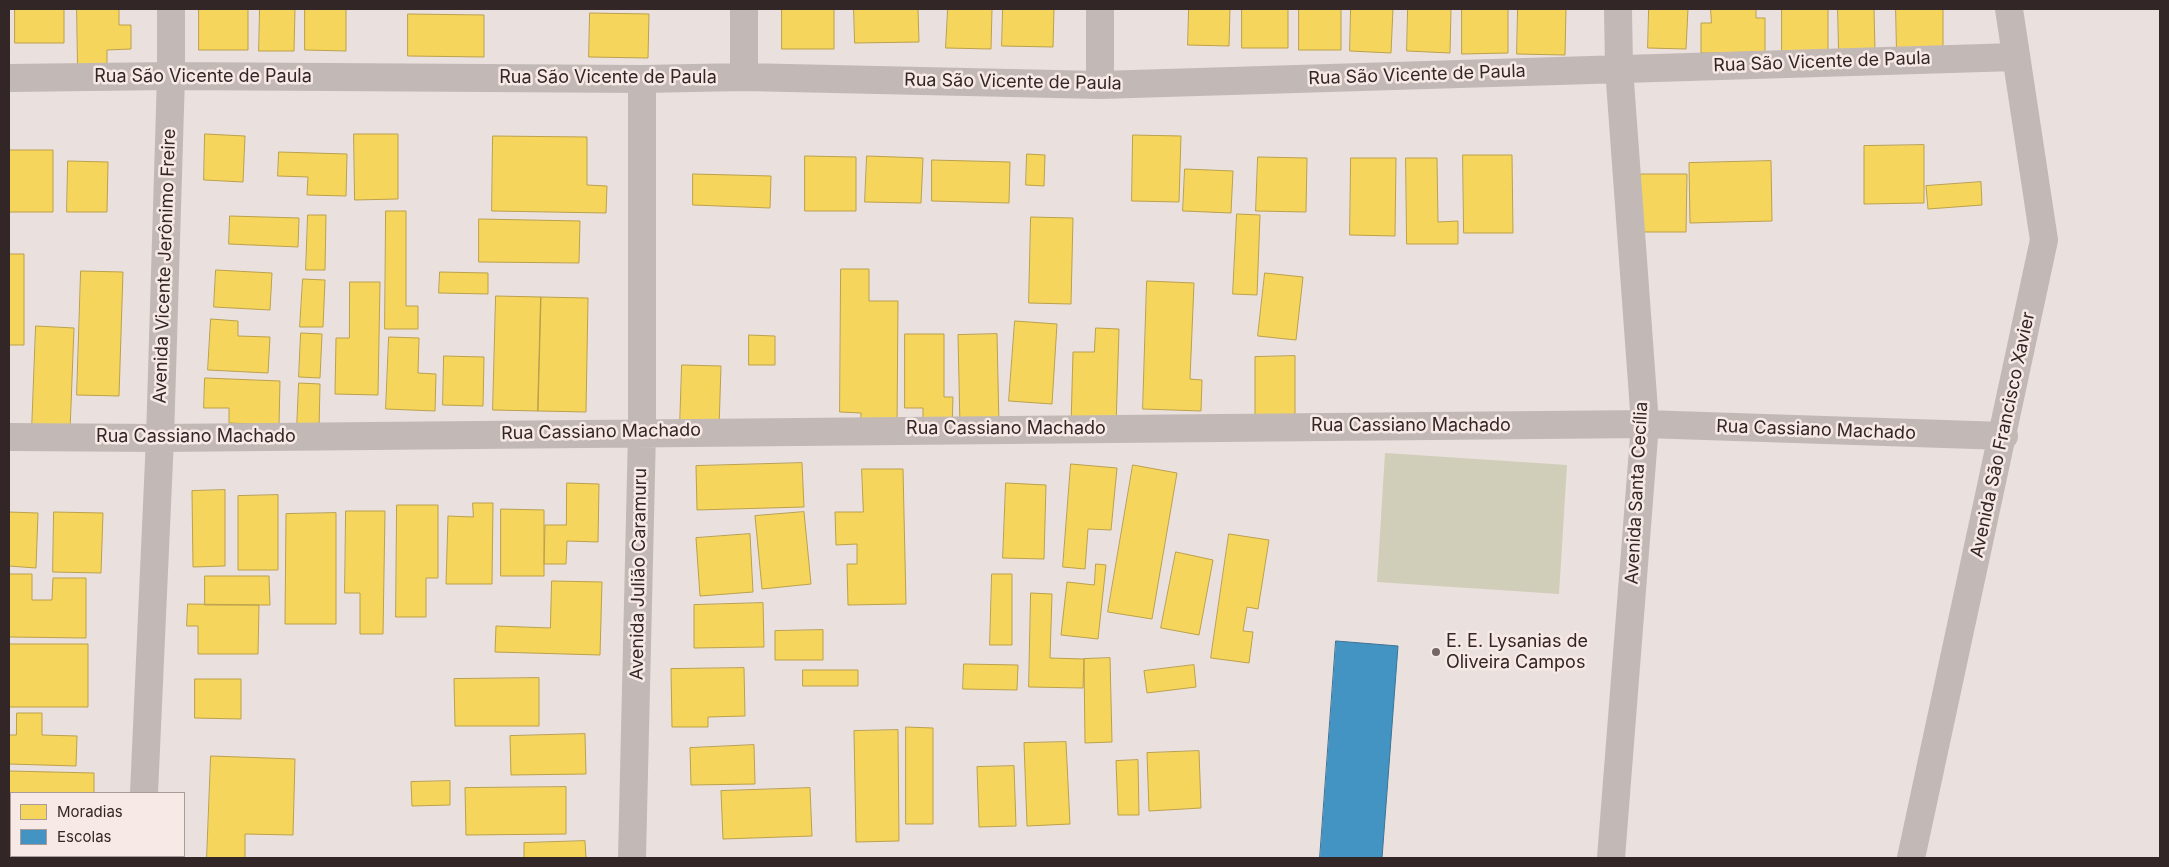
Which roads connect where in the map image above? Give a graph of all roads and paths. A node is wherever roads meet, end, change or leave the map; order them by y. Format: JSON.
{"nodes":[{"id":1,"x":171,"y":9,"type":"edge"},
{"id":2,"x":744,"y":9,"type":"edge"},
{"id":3,"x":1100,"y":9,"type":"edge"},
{"id":4,"x":1618,"y":9,"type":"edge"},
{"id":5,"x":2009,"y":9,"type":"edge"},
{"id":6,"x":2016,"y":57,"type":"junction"},
{"id":7,"x":1619,"y":68,"type":"junction"},
{"id":8,"x":171,"y":76,"type":"junction"},
{"id":9,"x":744,"y":77,"type":"junction"},
{"id":10,"x":9,"y":78,"type":"edge"},
{"id":11,"x":642,"y":79,"type":"junction"},
{"id":12,"x":1100,"y":85,"type":"junction"},
{"id":13,"x":1644,"y":424,"type":"junction"},
{"id":14,"x":642,"y":432,"type":"junction"},
{"id":15,"x":2004,"y":436,"type":"junction"},
{"id":16,"x":9,"y":437,"type":"edge"},
{"id":17,"x":160,"y":438,"type":"junction"},
{"id":18,"x":144,"y":792,"type":"edge"},
{"id":19,"x":632,"y":858,"type":"edge"},
{"id":20,"x":1611,"y":858,"type":"edge"},
{"id":21,"x":1911,"y":858,"type":"edge"}],
"edges":[{"from":1,"to":8,"type":"street","name":"Avenida Vicente Jerônimo Freire"},
{"from":2,"to":9,"type":"street"},
{"from":3,"to":12,"type":"street"},
{"from":4,"to":7,"type":"street","name":"Avenida Santa Cecília"},
{"from":5,"to":6,"type":"street","name":"Avenida São Francisco Xavier"},
{"from":6,"to":7,"type":"street","name":"Rua São Vicente de Paula"},
{"from":6,"to":15,"type":"street","name":"Avenida São Francisco Xavier"},
{"from":7,"to":12,"type":"street","name":"Rua São Vicente de Paula"},
{"from":7,"to":13,"type":"street","name":"Avenida Santa Cecília"},
{"from":8,"to":10,"type":"street","name":"Rua São Vicente de Paula"},
{"from":8,"to":11,"type":"street","name":"Rua São Vicente de Paula"},
{"from":8,"to":17,"type":"street","name":"Avenida Vicente Jerônimo Freire"},
{"from":9,"to":11,"type":"street","name":"Rua São Vicente de Paula"},
{"from":9,"to":12,"type":"street","name":"Rua São Vicente de Paula"},
{"from":11,"to":14,"type":"street","name":"Avenida Julião Caramuru"},
{"from":13,"to":14,"type":"street","name":"Rua Cassiano Machado"},
{"from":13,"to":15,"type":"street","name":"Rua Cassiano Machado"},
{"from":13,"to":20,"type":"street","name":"Avenida Santa Cecília"},
{"from":14,"to":17,"type":"street","name":"Rua Cassiano Machado"},
{"from":14,"to":19,"type":"street","name":"Avenida Julião Caramuru"},
{"from":15,"to":21,"type":"street","name":"Avenida São Francisco Xavier"},
{"from":16,"to":17,"type":"street","name":"Rua Cassiano Machado"},
{"from":17,"to":18,"type":"street","name":"Avenida Vicente Jerônimo Freire"}]}
